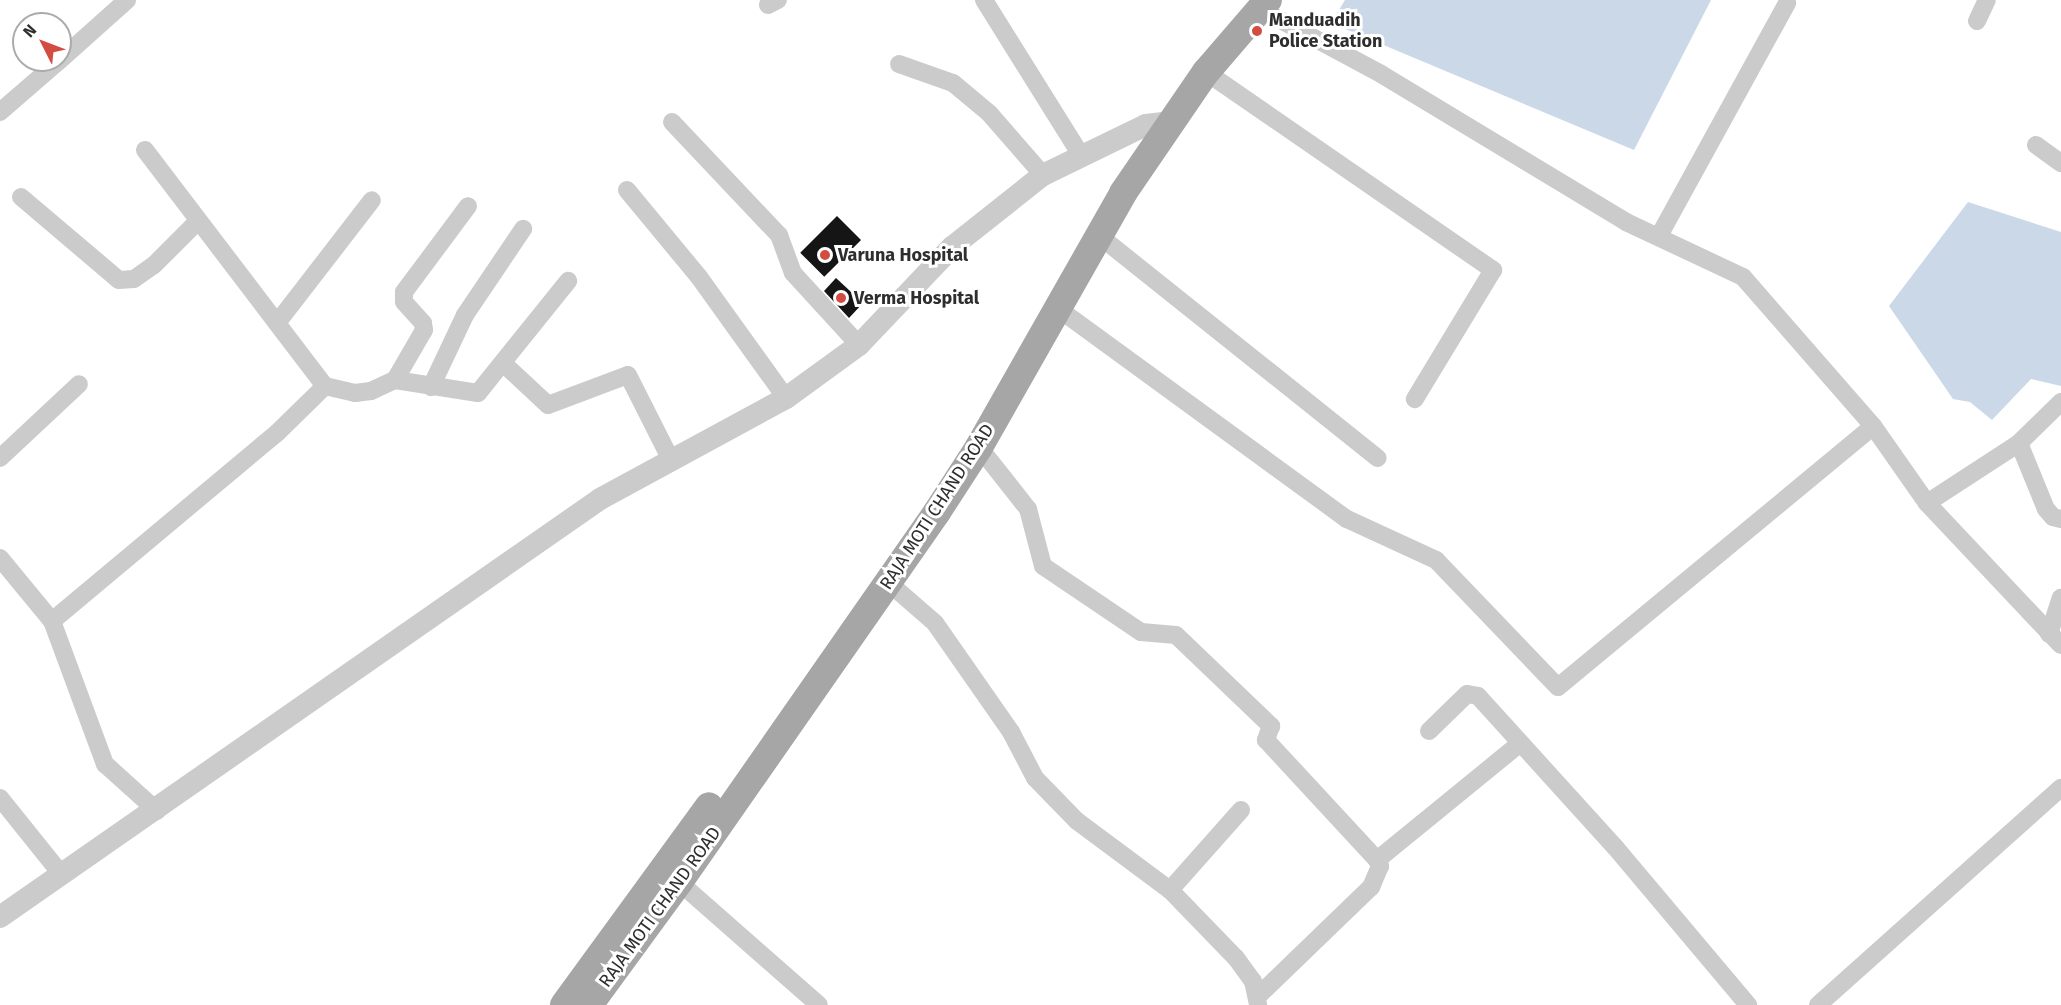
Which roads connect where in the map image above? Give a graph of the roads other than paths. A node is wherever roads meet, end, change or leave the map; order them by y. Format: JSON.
{"nodes":[{"id":1,"x":127,"y":0,"type":"edge"},
{"id":2,"x":984,"y":0,"type":"edge"},
{"id":3,"x":1987,"y":0,"type":"edge"},
{"id":4,"x":1257,"y":3,"type":"edge"},
{"id":5,"x":1787,"y":3,"type":"dead end"},
{"id":6,"x":1977,"y":21,"type":"dead end"},
{"id":7,"x":72,"y":49,"type":"edge"},
{"id":8,"x":899,"y":64,"type":"dead end"},
{"id":9,"x":46,"y":72,"type":"edge"},
{"id":10,"x":1206,"y":72,"type":"junction"},
{"id":11,"x":0,"y":112,"type":"edge"},
{"id":12,"x":672,"y":123,"type":"dead end"},
{"id":13,"x":1159,"y":124,"type":"junction"},
{"id":14,"x":2036,"y":145,"type":"dead end"},
{"id":15,"x":145,"y":150,"type":"dead end"},
{"id":16,"x":1081,"y":155,"type":"junction"},
{"id":17,"x":2061,"y":163,"type":"edge"},
{"id":18,"x":1043,"y":174,"type":"junction"},
{"id":19,"x":627,"y":190,"type":"dead end"},
{"id":20,"x":21,"y":197,"type":"dead end"},
{"id":21,"x":372,"y":200,"type":"dead end"},
{"id":22,"x":468,"y":206,"type":"dead end"},
{"id":23,"x":198,"y":220,"type":"junction"},
{"id":24,"x":522,"y":229,"type":"dead end"},
{"id":25,"x":1097,"y":234,"type":"junction"},
{"id":26,"x":1659,"y":236,"type":"junction"},
{"id":27,"x":568,"y":281,"type":"dead end"},
{"id":28,"x":1056,"y":307,"type":"junction"},
{"id":29,"x":277,"y":323,"type":"junction"},
{"id":30,"x":859,"y":345,"type":"junction"},
{"id":31,"x":504,"y":364,"type":"junction"},
{"id":32,"x":394,"y":380,"type":"junction"},
{"id":33,"x":79,"y":384,"type":"dead end"},
{"id":34,"x":325,"y":386,"type":"junction"},
{"id":35,"x":431,"y":387,"type":"junction"},
{"id":36,"x":786,"y":398,"type":"junction"},
{"id":37,"x":1415,"y":399,"type":"dead end"},
{"id":38,"x":2061,"y":402,"type":"edge"},
{"id":39,"x":1873,"y":426,"type":"junction"},
{"id":40,"x":2019,"y":443,"type":"junction"},
{"id":41,"x":979,"y":447,"type":"junction"},
{"id":42,"x":0,"y":458,"type":"edge"},
{"id":43,"x":1378,"y":458,"type":"dead end"},
{"id":44,"x":671,"y":460,"type":"junction"},
{"id":45,"x":1927,"y":504,"type":"junction"},
{"id":46,"x":2061,"y":519,"type":"edge"},
{"id":47,"x":0,"y":558,"type":"edge"},
{"id":48,"x":889,"y":583,"type":"junction"},
{"id":49,"x":2061,"y":598,"type":"edge"},
{"id":50,"x":52,"y":621,"type":"junction"},
{"id":51,"x":2055,"y":639,"type":"edge"},
{"id":52,"x":1429,"y":731,"type":"dead end"},
{"id":53,"x":1519,"y":744,"type":"junction"},
{"id":54,"x":2061,"y":788,"type":"edge"},
{"id":55,"x":0,"y":798,"type":"edge"},
{"id":56,"x":1241,"y":810,"type":"dead end"},
{"id":57,"x":157,"y":811,"type":"junction"},
{"id":58,"x":1377,"y":860,"type":"junction"},
{"id":59,"x":62,"y":875,"type":"junction"},
{"id":60,"x":679,"y":882,"type":"junction"},
{"id":61,"x":1170,"y":890,"type":"junction"},
{"id":62,"x":0,"y":917,"type":"edge"},
{"id":63,"x":1258,"y":1000,"type":"edge"},
{"id":64,"x":564,"y":1005,"type":"edge"},
{"id":65,"x":589,"y":1005,"type":"edge"},
{"id":66,"x":819,"y":1005,"type":"edge"},
{"id":67,"x":1748,"y":1005,"type":"edge"},
{"id":68,"x":1818,"y":1005,"type":"edge"}],
"edges":[{"from":1,"to":7,"type":"street"},
{"from":2,"to":16,"type":"street"},
{"from":3,"to":6,"type":"street"},
{"from":4,"to":10,"type":"main road","name":"RAJA MOTI CHAND ROAD"},
{"from":4,"to":13,"type":"main road"},
{"from":4,"to":26,"type":"street"},
{"from":5,"to":26,"type":"street"},
{"from":8,"to":18,"type":"street"},
{"from":9,"to":11,"type":"street"},
{"from":10,"to":13,"type":"main road","name":"RAJA MOTI CHAND ROAD"},
{"from":10,"to":37,"type":"street"},
{"from":12,"to":30,"type":"street"},
{"from":13,"to":16,"type":"street"},
{"from":13,"to":25,"type":"main road","name":"RAJA MOTI CHAND ROAD"},
{"from":13,"to":64,"type":"main road"},
{"from":14,"to":17,"type":"street"},
{"from":15,"to":23,"type":"street"},
{"from":16,"to":18,"type":"street"},
{"from":18,"to":30,"type":"street"},
{"from":19,"to":36,"type":"street"},
{"from":20,"to":23,"type":"street"},
{"from":21,"to":29,"type":"street"},
{"from":22,"to":32,"type":"street"},
{"from":23,"to":29,"type":"street"},
{"from":24,"to":35,"type":"street"},
{"from":25,"to":28,"type":"main road","name":"RAJA MOTI CHAND ROAD"},
{"from":25,"to":43,"type":"street"},
{"from":26,"to":39,"type":"street"},
{"from":27,"to":31,"type":"street"},
{"from":28,"to":39,"type":"street"},
{"from":28,"to":41,"type":"main road","name":"RAJA MOTI CHAND ROAD"},
{"from":29,"to":34,"type":"street"},
{"from":30,"to":36,"type":"street"},
{"from":31,"to":35,"type":"street"},
{"from":31,"to":44,"type":"street"},
{"from":32,"to":34,"type":"street"},
{"from":32,"to":35,"type":"street"},
{"from":33,"to":42,"type":"street"},
{"from":34,"to":50,"type":"street"},
{"from":36,"to":44,"type":"street"},
{"from":38,"to":40,"type":"street"},
{"from":39,"to":45,"type":"street"},
{"from":40,"to":45,"type":"street"},
{"from":40,"to":46,"type":"street"},
{"from":41,"to":48,"type":"main road","name":"RAJA MOTI CHAND ROAD"},
{"from":41,"to":58,"type":"street"},
{"from":44,"to":57,"type":"street"},
{"from":45,"to":51,"type":"street"},
{"from":47,"to":50,"type":"street"},
{"from":48,"to":60,"type":"main road","name":"RAJA MOTI CHAND ROAD"},
{"from":48,"to":61,"type":"street"},
{"from":49,"to":51,"type":"street"},
{"from":50,"to":57,"type":"street"},
{"from":52,"to":53,"type":"street"},
{"from":53,"to":58,"type":"street"},
{"from":53,"to":67,"type":"street"},
{"from":54,"to":68,"type":"street"},
{"from":55,"to":59,"type":"street"},
{"from":56,"to":61,"type":"street"},
{"from":57,"to":59,"type":"street"},
{"from":58,"to":63,"type":"street"},
{"from":59,"to":62,"type":"street"},
{"from":60,"to":65,"type":"main road","name":"RAJA MOTI CHAND ROAD"},
{"from":60,"to":66,"type":"street"},
{"from":61,"to":63,"type":"street"}]}
